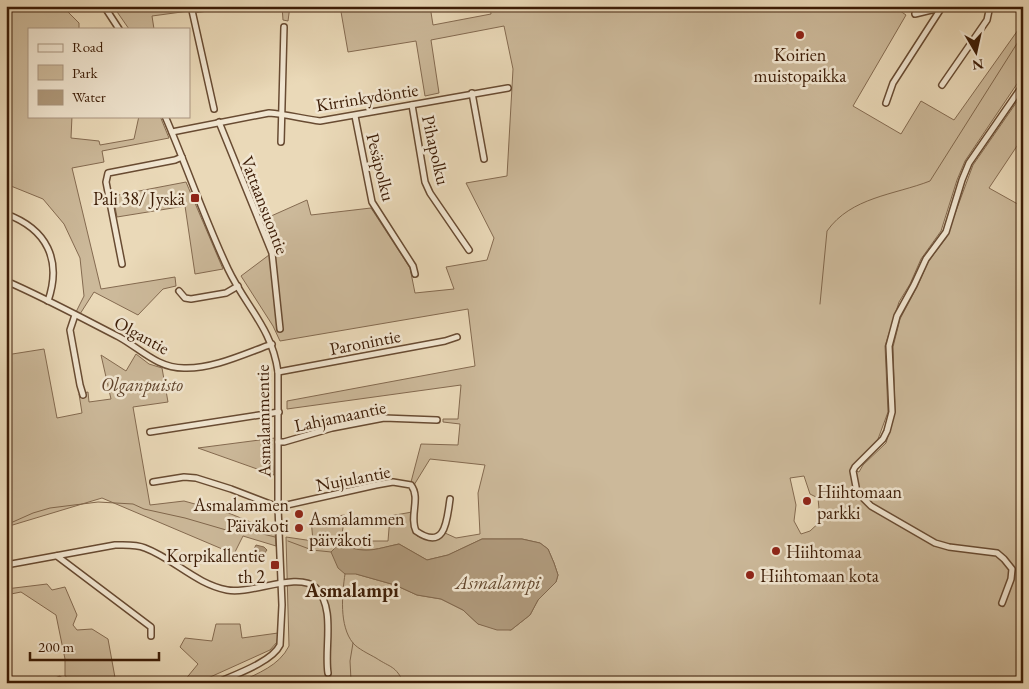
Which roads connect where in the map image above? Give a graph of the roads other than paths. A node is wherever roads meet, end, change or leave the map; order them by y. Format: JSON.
{"nodes":[{"id":1,"x":104,"y":6,"type":"edge"},
{"id":2,"x":191,"y":6,"type":"edge"},
{"id":3,"x":948,"y":6,"type":"edge"},
{"id":4,"x":990,"y":6,"type":"edge"},
{"id":5,"x":942,"y":8,"type":"edge"},
{"id":6,"x":915,"y":14,"type":"dead end"},
{"id":7,"x":284,"y":27,"type":"dead end"},
{"id":8,"x":118,"y":28,"type":"edge"},
{"id":9,"x":942,"y":85,"type":"dead end"},
{"id":10,"x":1023,"y":85,"type":"edge"},
{"id":11,"x":508,"y":88,"type":"dead end"},
{"id":12,"x":472,"y":93,"type":"junction"},
{"id":13,"x":886,"y":103,"type":"dead end"},
{"id":14,"x":412,"y":105,"type":"junction"},
{"id":15,"x":214,"y":110,"type":"dead end"},
{"id":16,"x":282,"y":114,"type":"junction"},
{"id":17,"x":355,"y":116,"type":"junction"},
{"id":18,"x":166,"y":118,"type":"edge"},
{"id":19,"x":219,"y":122,"type":"junction"},
{"id":20,"x":172,"y":132,"type":"junction"},
{"id":21,"x":282,"y":142,"type":"dead end"},
{"id":22,"x":182,"y":158,"type":"junction"},
{"id":23,"x":484,"y":159,"type":"dead end"},
{"id":24,"x":6,"y":214,"type":"edge"},
{"id":25,"x":469,"y":250,"type":"dead end"},
{"id":26,"x":122,"y":264,"type":"dead end"},
{"id":27,"x":415,"y":274,"type":"dead end"},
{"id":28,"x":7,"y":284,"type":"edge"},
{"id":29,"x":238,"y":286,"type":"junction"},
{"id":30,"x":179,"y":290,"type":"dead end"},
{"id":31,"x":48,"y":300,"type":"junction"},
{"id":32,"x":75,"y":315,"type":"junction"},
{"id":33,"x":280,"y":329,"type":"dead end"},
{"id":34,"x":457,"y":337,"type":"dead end"},
{"id":35,"x":272,"y":344,"type":"junction"},
{"id":36,"x":278,"y":372,"type":"junction"},
{"id":37,"x":83,"y":394,"type":"dead end"},
{"id":38,"x":279,"y":412,"type":"junction"},
{"id":39,"x":437,"y":420,"type":"dead end"},
{"id":40,"x":150,"y":432,"type":"dead end"},
{"id":41,"x":278,"y":442,"type":"junction"},
{"id":42,"x":152,"y":482,"type":"dead end"},
{"id":43,"x":450,"y":499,"type":"dead end"},
{"id":44,"x":278,"y":507,"type":"junction"},
{"id":45,"x":56,"y":556,"type":"junction"},
{"id":46,"x":6,"y":565,"type":"edge"},
{"id":47,"x":281,"y":583,"type":"junction"},
{"id":48,"x":320,"y":594,"type":"junction"},
{"id":49,"x":314,"y":597,"type":"dead end"},
{"id":50,"x":1002,"y":604,"type":"dead end"},
{"id":51,"x":151,"y":636,"type":"dead end"},
{"id":52,"x":328,"y":674,"type":"dead end"},
{"id":53,"x":216,"y":683,"type":"edge"}],
"edges":[{"from":1,"to":8,"type":"street"},
{"from":2,"to":15,"type":"street"},
{"from":3,"to":5,"type":"street"},
{"from":4,"to":9,"type":"street"},
{"from":5,"to":6,"type":"street"},
{"from":5,"to":13,"type":"street"},
{"from":7,"to":16,"type":"street"},
{"from":10,"to":50,"type":"street"},
{"from":11,"to":12,"type":"street","name":"Kirrinkydöntie"},
{"from":12,"to":14,"type":"street","name":"Kirrinkydöntie"},
{"from":12,"to":23,"type":"street"},
{"from":14,"to":17,"type":"street","name":"Kirrinkydöntie"},
{"from":14,"to":25,"type":"street","name":"Pihapolku"},
{"from":16,"to":17,"type":"street","name":"Kirrinkydöntie"},
{"from":16,"to":19,"type":"street","name":"Kirrinkydöntie"},
{"from":16,"to":21,"type":"street"},
{"from":17,"to":27,"type":"street","name":"Pesäpolku"},
{"from":18,"to":20,"type":"street","name":"Asmalammentie"},
{"from":19,"to":20,"type":"street","name":"Kirrinkydöntie"},
{"from":19,"to":33,"type":"street","name":"Vattaansuontie"},
{"from":20,"to":22,"type":"street","name":"Asmalammentie"},
{"from":22,"to":26,"type":"street"},
{"from":22,"to":29,"type":"street","name":"Asmalammentie"},
{"from":24,"to":31,"type":"street"},
{"from":28,"to":31,"type":"street","name":"Olgantie"},
{"from":29,"to":30,"type":"street"},
{"from":29,"to":35,"type":"street","name":"Asmalammentie"},
{"from":31,"to":32,"type":"street","name":"Olgantie"},
{"from":32,"to":35,"type":"street","name":"Olgantie"},
{"from":32,"to":37,"type":"street"},
{"from":34,"to":36,"type":"street","name":"Paronintie"},
{"from":35,"to":36,"type":"street","name":"Asmalammentie"},
{"from":36,"to":38,"type":"street","name":"Asmalammentie"},
{"from":38,"to":40,"type":"street"},
{"from":38,"to":41,"type":"street","name":"Asmalammentie"},
{"from":39,"to":41,"type":"street","name":"Lahjamaantie"},
{"from":41,"to":44,"type":"street","name":"Asmalammentie"},
{"from":42,"to":44,"type":"street"},
{"from":43,"to":44,"type":"street","name":"Nujulantie"},
{"from":44,"to":47,"type":"street","name":"Asmalammentie"},
{"from":45,"to":46,"type":"street"},
{"from":45,"to":47,"type":"street"},
{"from":45,"to":51,"type":"street"},
{"from":47,"to":48,"type":"street"},
{"from":47,"to":53,"type":"street","name":"Asmalammentie"},
{"from":48,"to":49,"type":"street"},
{"from":48,"to":52,"type":"street"}]}
